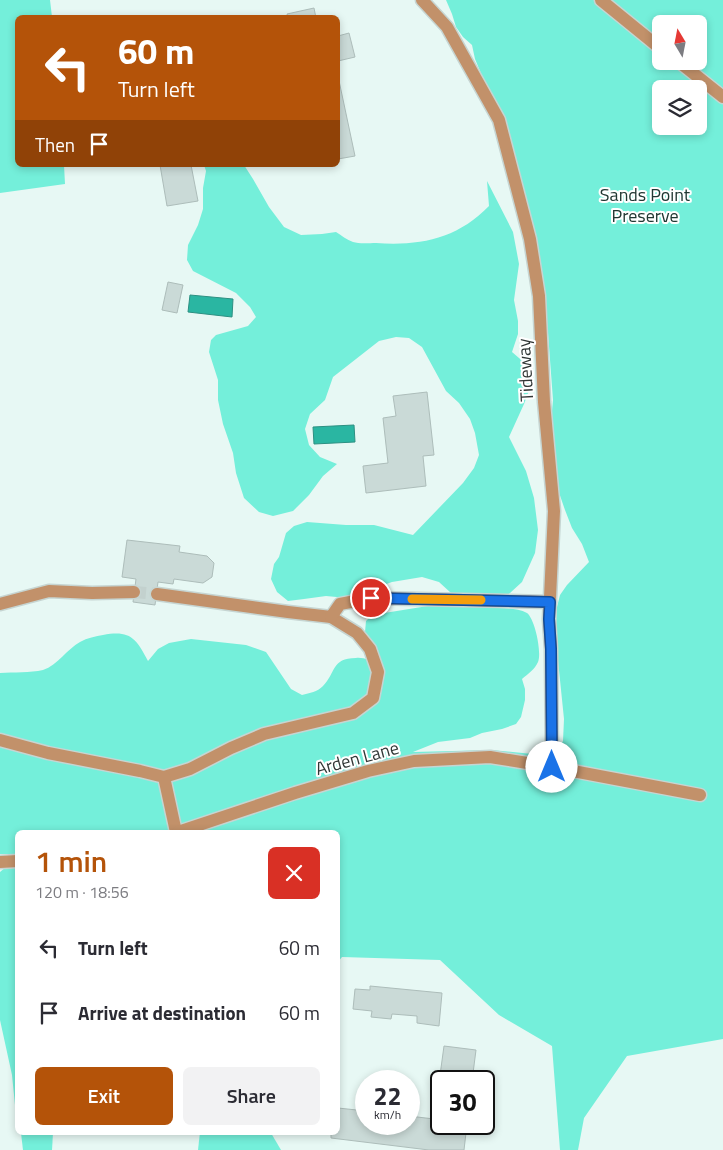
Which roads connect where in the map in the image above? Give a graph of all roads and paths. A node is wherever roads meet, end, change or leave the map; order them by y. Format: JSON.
{"nodes":[{"id":1,"x":422,"y":0,"type":"edge"},
{"id":2,"x":600,"y":0,"type":"edge"},
{"id":3,"x":652,"y":42,"type":"edge"},
{"id":4,"x":689,"y":70,"type":"edge"},
{"id":5,"x":723,"y":97,"type":"edge"},
{"id":6,"x":134,"y":592,"type":"tunnel mouth"},
{"id":7,"x":156,"y":594,"type":"tunnel mouth"},
{"id":8,"x":550,"y":602,"type":"junction"},
{"id":9,"x":0,"y":604,"type":"edge"},
{"id":10,"x":331,"y":617,"type":"junction"},
{"id":11,"x":0,"y":740,"type":"edge"},
{"id":12,"x":552,"y":767,"type":"junction"},
{"id":13,"x":164,"y":777,"type":"junction"},
{"id":14,"x":700,"y":795,"type":"dead end"},
{"id":15,"x":177,"y":830,"type":"edge"},
{"id":16,"x":183,"y":830,"type":"edge"},
{"id":17,"x":15,"y":861,"type":"edge"},
{"id":18,"x":0,"y":862,"type":"edge"}],
"edges":[{"from":1,"to":8,"type":"street","name":"Tideway"},
{"from":2,"to":3,"type":"street"},
{"from":4,"to":5,"type":"street"},
{"from":6,"to":9,"type":"street"},
{"from":7,"to":10,"type":"street"},
{"from":8,"to":10,"type":"street"},
{"from":8,"to":12,"type":"street","name":"Tideway"},
{"from":10,"to":13,"type":"street"},
{"from":11,"to":13,"type":"street"},
{"from":12,"to":14,"type":"street","name":"Arden Lane"},
{"from":12,"to":16,"type":"street","name":"Arden Lane"},
{"from":13,"to":15,"type":"street"},
{"from":17,"to":18,"type":"street"}]}
